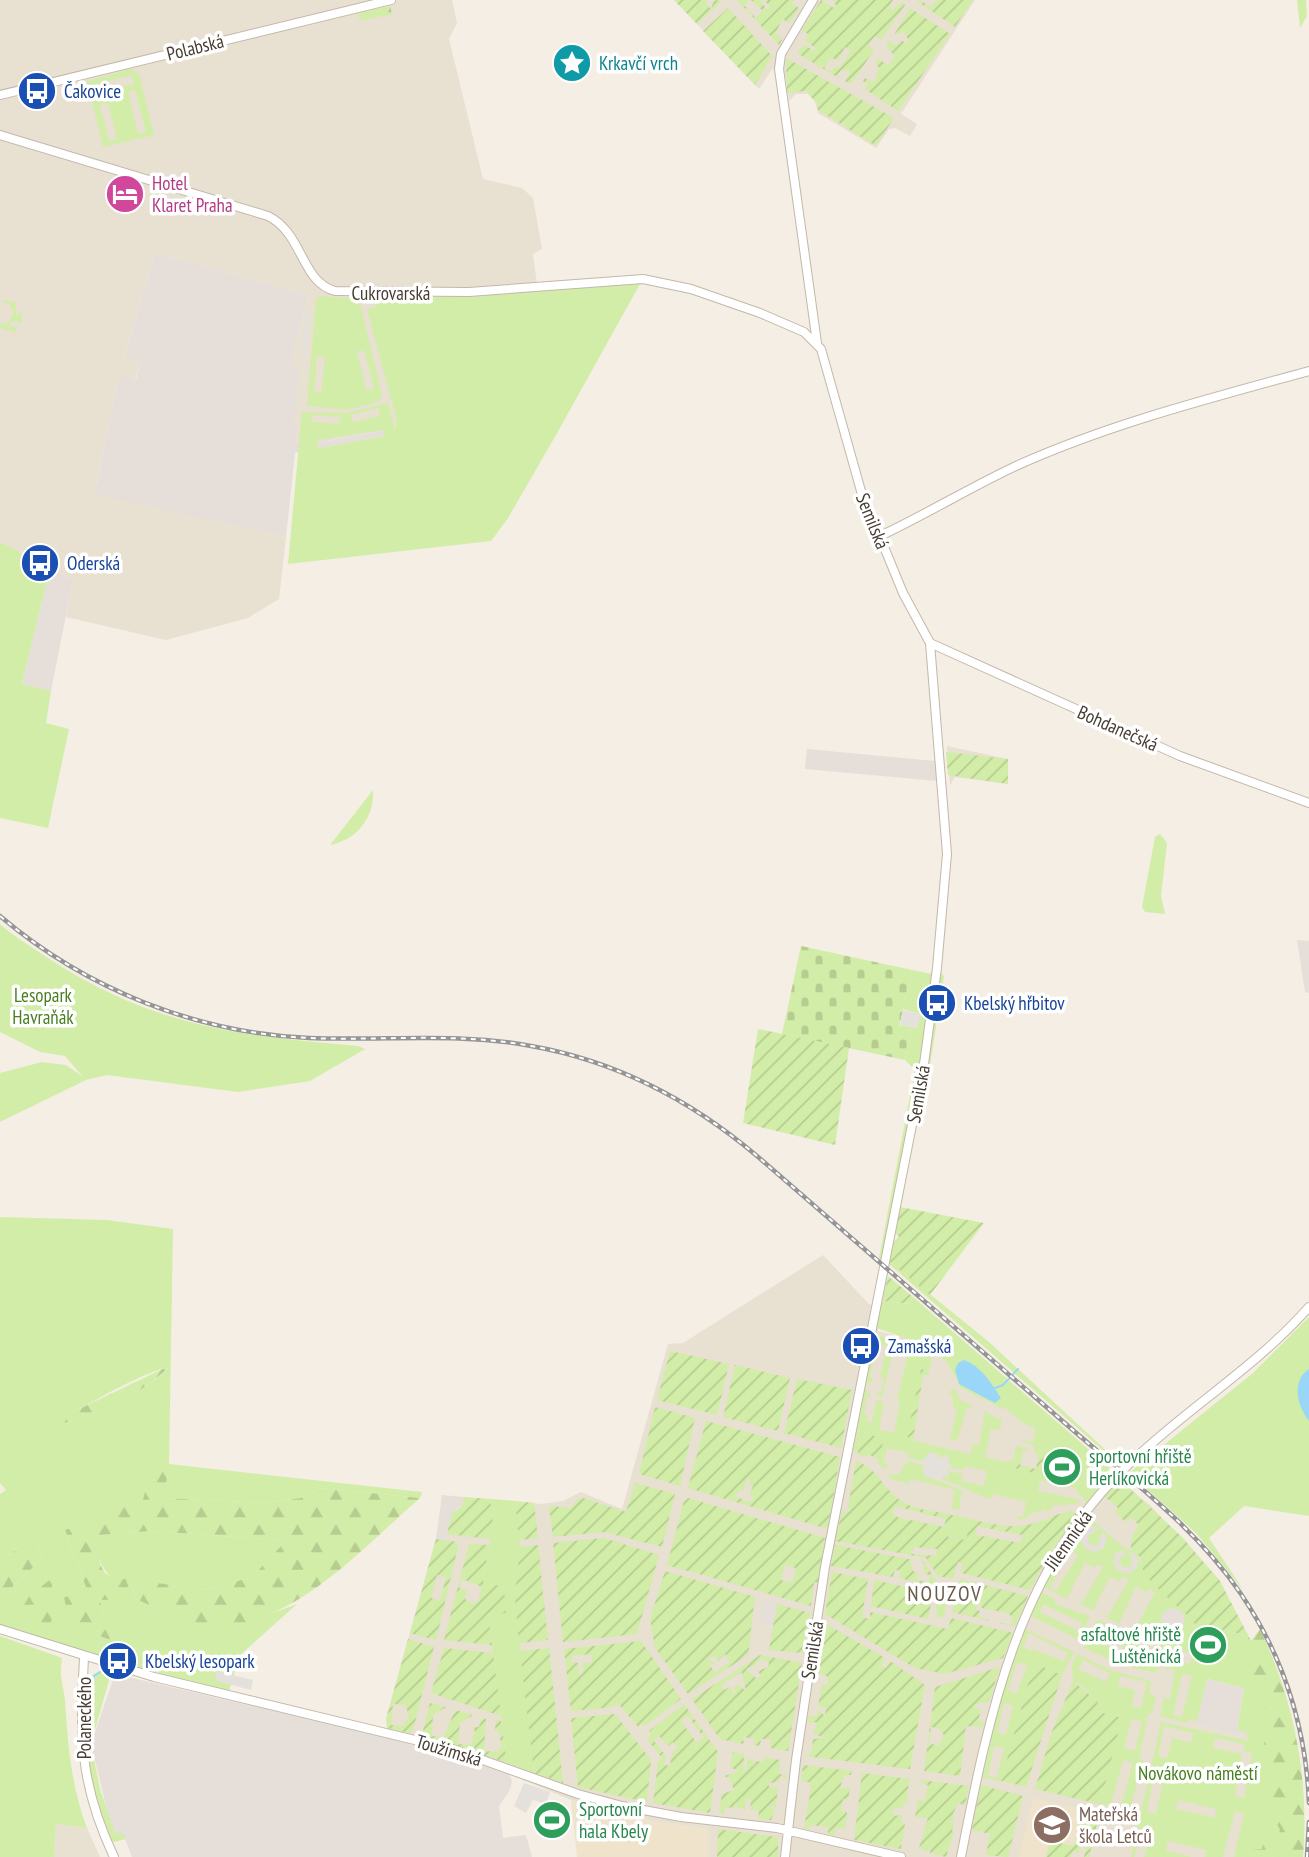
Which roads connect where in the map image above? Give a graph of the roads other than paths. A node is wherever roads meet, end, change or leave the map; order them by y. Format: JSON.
{"nodes":[{"id":1,"x":391,"y":0,"type":"edge"},
{"id":2,"x":813,"y":0,"type":"edge"},
{"id":3,"x":0,"y":94,"type":"edge"},
{"id":4,"x":0,"y":135,"type":"edge"},
{"id":5,"x":817,"y":343,"type":"junction"},
{"id":6,"x":1309,"y":371,"type":"edge"},
{"id":7,"x":878,"y":537,"type":"junction"},
{"id":8,"x":930,"y":643,"type":"junction"},
{"id":9,"x":1309,"y":803,"type":"edge"},
{"id":10,"x":1309,"y":1307,"type":"edge"},
{"id":11,"x":0,"y":1629,"type":"edge"},
{"id":12,"x":84,"y":1658,"type":"junction"},
{"id":13,"x":787,"y":1831,"type":"junction"},
{"id":14,"x":114,"y":1857,"type":"edge"},
{"id":15,"x":785,"y":1857,"type":"edge"},
{"id":16,"x":901,"y":1857,"type":"edge"},
{"id":17,"x":961,"y":1857,"type":"edge"}],
"edges":[{"from":1,"to":3,"type":"street","name":"Polabská"},
{"from":2,"to":5,"type":"street","name":"Semilská"},
{"from":4,"to":5,"type":"street","name":"Cukrovarská"},
{"from":5,"to":7,"type":"street","name":"Semilská"},
{"from":6,"to":7,"type":"street"},
{"from":7,"to":8,"type":"street","name":"Semilská"},
{"from":8,"to":9,"type":"street","name":"Bohdanečská"},
{"from":8,"to":13,"type":"street","name":"Semilská"},
{"from":10,"to":17,"type":"street","name":"Jilemnická"},
{"from":11,"to":12,"type":"street","name":"Toužimská"},
{"from":12,"to":13,"type":"street","name":"Toužimská"},
{"from":12,"to":14,"type":"street","name":"Polaneckého"},
{"from":13,"to":15,"type":"street","name":"Semilská"},
{"from":13,"to":16,"type":"street","name":"Toužimská"}]}
